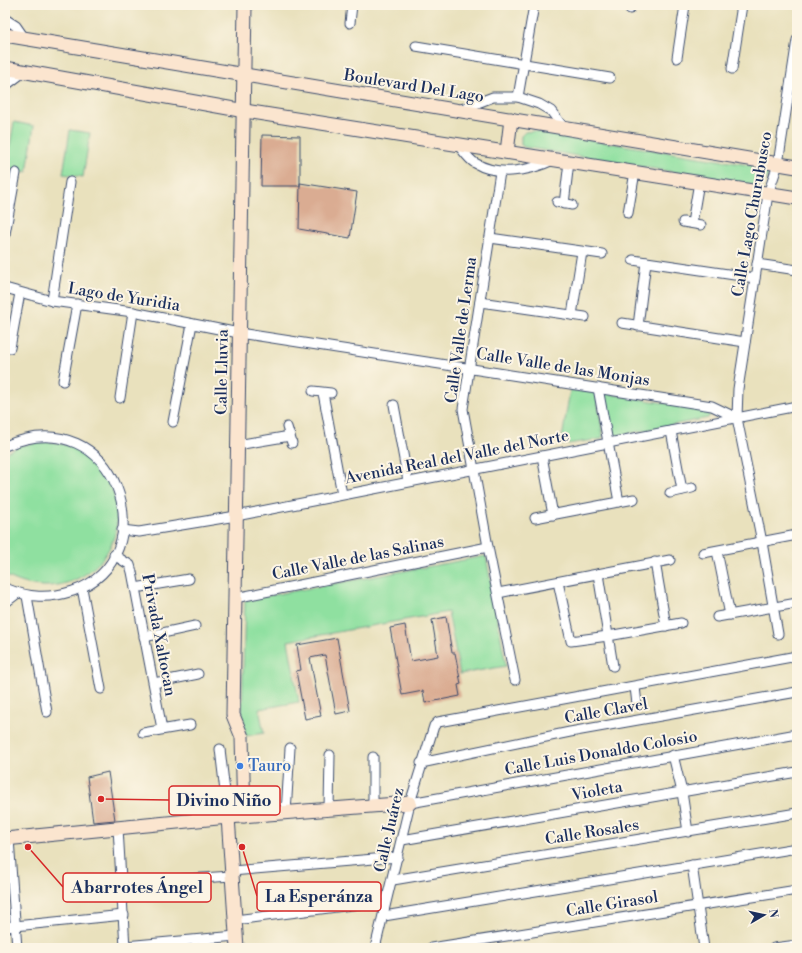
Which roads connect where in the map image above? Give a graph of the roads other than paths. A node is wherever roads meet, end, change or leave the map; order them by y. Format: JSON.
{"nodes":[{"id":1,"x":245,"y":5,"type":"edge"},
{"id":2,"x":352,"y":5,"type":"edge"},
{"id":3,"x":534,"y":5,"type":"edge"},
{"id":4,"x":685,"y":5,"type":"edge"},
{"id":5,"x":742,"y":5,"type":"edge"},
{"id":6,"x":5,"y":19,"type":"edge"},
{"id":7,"x":350,"y":23,"type":"dead end"},
{"id":8,"x":5,"y":35,"type":"edge"},
{"id":9,"x":25,"y":39,"type":"junction"},
{"id":10,"x":797,"y":40,"type":"edge"},
{"id":11,"x":416,"y":46,"type":"dead end"},
{"id":12,"x":677,"y":58,"type":"dead end"},
{"id":13,"x":524,"y":65,"type":"junction"},
{"id":14,"x":5,"y":68,"type":"edge"},
{"id":15,"x":732,"y":69,"type":"dead end"},
{"id":16,"x":25,"y":71,"type":"junction"},
{"id":17,"x":244,"y":75,"type":"junction"},
{"id":18,"x":610,"y":78,"type":"dead end"},
{"id":19,"x":5,"y":86,"type":"edge"},
{"id":20,"x":518,"y":97,"type":"junction"},
{"id":21,"x":245,"y":111,"type":"junction"},
{"id":22,"x":457,"y":111,"type":"junction"},
{"id":23,"x":511,"y":119,"type":"junction"},
{"id":24,"x":564,"y":128,"type":"junction"},
{"id":25,"x":458,"y":144,"type":"junction"},
{"id":26,"x":507,"y":152,"type":"junction"},
{"id":27,"x":554,"y":159,"type":"junction"},
{"id":28,"x":569,"y":162,"type":"junction"},
{"id":29,"x":778,"y":164,"type":"junction"},
{"id":30,"x":797,"y":167,"type":"edge"},
{"id":31,"x":16,"y":172,"type":"dead end"},
{"id":32,"x":500,"y":172,"type":"junction"},
{"id":33,"x":634,"y":172,"type":"junction"},
{"id":34,"x":70,"y":182,"type":"dead end"},
{"id":35,"x":699,"y":182,"type":"junction"},
{"id":36,"x":768,"y":194,"type":"junction"},
{"id":37,"x":797,"y":198,"type":"edge"},
{"id":38,"x":564,"y":204,"type":"dead end"},
{"id":39,"x":628,"y":213,"type":"dead end"},
{"id":40,"x":692,"y":223,"type":"dead end"},
{"id":41,"x":5,"y":234,"type":"edge"},
{"id":42,"x":490,"y":238,"type":"junction"},
{"id":43,"x":582,"y":252,"type":"junction"},
{"id":44,"x":602,"y":254,"type":"dead end"},
{"id":45,"x":633,"y":260,"type":"dead end"},
{"id":46,"x":646,"y":262,"type":"junction"},
{"id":47,"x":757,"y":264,"type":"junction"},
{"id":48,"x":797,"y":270,"type":"edge"},
{"id":49,"x":755,"y":278,"type":"junction"},
{"id":50,"x":5,"y":288,"type":"edge"},
{"id":51,"x":20,"y":293,"type":"junction"},
{"id":52,"x":52,"y":301,"type":"junction"},
{"id":53,"x":480,"y":302,"type":"junction"},
{"id":54,"x":77,"y":304,"type":"junction"},
{"id":55,"x":133,"y":312,"type":"junction"},
{"id":56,"x":572,"y":315,"type":"junction"},
{"id":57,"x":585,"y":317,"type":"dead end"},
{"id":58,"x":622,"y":323,"type":"dead end"},
{"id":59,"x":192,"y":324,"type":"junction"},
{"id":60,"x":638,"y":326,"type":"junction"},
{"id":61,"x":239,"y":333,"type":"junction"},
{"id":62,"x":745,"y":342,"type":"junction"},
{"id":63,"x":10,"y":348,"type":"dead end"},
{"id":64,"x":469,"y":368,"type":"junction"},
{"id":65,"x":63,"y":380,"type":"dead end"},
{"id":66,"x":598,"y":388,"type":"junction"},
{"id":67,"x":313,"y":391,"type":"dead end"},
{"id":68,"x":120,"y":398,"type":"dead end"},
{"id":69,"x":394,"y":405,"type":"dead end"},
{"id":70,"x":797,"y":406,"type":"edge"},
{"id":71,"x":737,"y":418,"type":"junction"},
{"id":72,"x":173,"y":422,"type":"dead end"},
{"id":73,"x":287,"y":426,"type":"dead end"},
{"id":74,"x":671,"y":431,"type":"junction"},
{"id":75,"x":608,"y":443,"type":"junction"},
{"id":76,"x":5,"y":445,"type":"edge"},
{"id":77,"x":237,"y":445,"type":"junction"},
{"id":78,"x":542,"y":456,"type":"junction"},
{"id":79,"x":474,"y":468,"type":"junction"},
{"id":80,"x":408,"y":481,"type":"junction"},
{"id":81,"x":692,"y":488,"type":"dead end"},
{"id":82,"x":682,"y":490,"type":"junction"},
{"id":83,"x":670,"y":492,"type":"dead end"},
{"id":84,"x":342,"y":494,"type":"junction"},
{"id":85,"x":634,"y":499,"type":"dead end"},
{"id":86,"x":619,"y":502,"type":"junction"},
{"id":87,"x":553,"y":515,"type":"junction"},
{"id":88,"x":236,"y":516,"type":"junction"},
{"id":89,"x":535,"y":518,"type":"dead end"},
{"id":90,"x":122,"y":530,"type":"junction"},
{"id":91,"x":797,"y":534,"type":"edge"},
{"id":92,"x":762,"y":542,"type":"junction"},
{"id":93,"x":488,"y":547,"type":"junction"},
{"id":94,"x":718,"y":551,"type":"junction"},
{"id":95,"x":703,"y":553,"type":"dead end"},
{"id":96,"x":114,"y":555,"type":"junction"},
{"id":97,"x":670,"y":560,"type":"dead end"},
{"id":98,"x":655,"y":562,"type":"junction"},
{"id":99,"x":598,"y":574,"type":"junction"},
{"id":100,"x":189,"y":578,"type":"dead end"},
{"id":101,"x":558,"y":582,"type":"junction"},
{"id":102,"x":5,"y":588,"type":"edge"},
{"id":103,"x":82,"y":588,"type":"junction"},
{"id":104,"x":135,"y":588,"type":"junction"},
{"id":105,"x":498,"y":593,"type":"junction"},
{"id":106,"x":18,"y":594,"type":"junction"},
{"id":107,"x":27,"y":596,"type":"junction"},
{"id":108,"x":235,"y":598,"type":"junction"},
{"id":109,"x":5,"y":602,"type":"edge"},
{"id":110,"x":797,"y":603,"type":"edge"},
{"id":111,"x":773,"y":608,"type":"junction"},
{"id":112,"x":730,"y":615,"type":"junction"},
{"id":113,"x":717,"y":617,"type":"dead end"},
{"id":114,"x":681,"y":623,"type":"dead end"},
{"id":115,"x":195,"y":626,"type":"dead end"},
{"id":116,"x":666,"y":626,"type":"junction"},
{"id":117,"x":778,"y":634,"type":"dead end"},
{"id":118,"x":608,"y":636,"type":"junction"},
{"id":119,"x":144,"y":637,"type":"junction"},
{"id":120,"x":797,"y":656,"type":"edge"},
{"id":121,"x":613,"y":666,"type":"dead end"},
{"id":122,"x":198,"y":674,"type":"dead end"},
{"id":123,"x":515,"y":680,"type":"dead end"},
{"id":124,"x":154,"y":683,"type":"junction"},
{"id":125,"x":635,"y":687,"type":"junction"},
{"id":126,"x":101,"y":689,"type":"dead end"},
{"id":127,"x":797,"y":692,"type":"edge"},
{"id":128,"x":637,"y":704,"type":"dead end"},
{"id":129,"x":47,"y":712,"type":"dead end"},
{"id":130,"x":190,"y":725,"type":"dead end"},
{"id":131,"x":162,"y":729,"type":"junction"},
{"id":132,"x":143,"y":733,"type":"dead end"},
{"id":133,"x":797,"y":734,"type":"edge"},
{"id":134,"x":290,"y":748,"type":"dead end"},
{"id":135,"x":220,"y":749,"type":"dead end"},
{"id":136,"x":330,"y":754,"type":"dead end"},
{"id":137,"x":673,"y":755,"type":"junction"},
{"id":138,"x":373,"y":757,"type":"dead end"},
{"id":139,"x":421,"y":763,"type":"junction"},
{"id":140,"x":797,"y":772,"type":"edge"},
{"id":141,"x":682,"y":792,"type":"junction"},
{"id":142,"x":410,"y":803,"type":"junction"},
{"id":143,"x":372,"y":806,"type":"junction"},
{"id":144,"x":329,"y":810,"type":"junction"},
{"id":145,"x":286,"y":813,"type":"junction"},
{"id":146,"x":797,"y":813,"type":"edge"},
{"id":147,"x":244,"y":816,"type":"junction"},
{"id":148,"x":228,"y":817,"type":"junction"},
{"id":149,"x":118,"y":828,"type":"junction"},
{"id":150,"x":688,"y":832,"type":"junction"},
{"id":151,"x":7,"y":839,"type":"edge"},
{"id":152,"x":402,"y":840,"type":"junction"},
{"id":153,"x":797,"y":848,"type":"edge"},
{"id":154,"x":398,"y":857,"type":"junction"},
{"id":155,"x":692,"y":865,"type":"junction"},
{"id":156,"x":232,"y":873,"type":"junction"},
{"id":157,"x":393,"y":880,"type":"junction"},
{"id":158,"x":122,"y":883,"type":"junction"},
{"id":159,"x":797,"y":890,"type":"edge"},
{"id":160,"x":360,"y":904,"type":"dead end"},
{"id":161,"x":698,"y":906,"type":"junction"},
{"id":162,"x":124,"y":915,"type":"junction"},
{"id":163,"x":384,"y":916,"type":"junction"},
{"id":164,"x":235,"y":920,"type":"junction"},
{"id":165,"x":16,"y":925,"type":"junction"},
{"id":166,"x":5,"y":927,"type":"edge"},
{"id":167,"x":237,"y":942,"type":"edge"},
{"id":168,"x":797,"y":945,"type":"edge"},
{"id":169,"x":125,"y":947,"type":"edge"},
{"id":170,"x":17,"y":948,"type":"edge"},
{"id":171,"x":375,"y":948,"type":"edge"},
{"id":172,"x":431,"y":948,"type":"edge"},
{"id":173,"x":704,"y":948,"type":"edge"},
{"id":174,"x":774,"y":948,"type":"edge"}],
"edges":[{"from":1,"to":17,"type":"street","name":"Calle Lluvia"},
{"from":2,"to":7,"type":"street"},
{"from":3,"to":13,"type":"street"},
{"from":4,"to":12,"type":"street"},
{"from":5,"to":15,"type":"street"},
{"from":6,"to":9,"type":"street"},
{"from":8,"to":9,"type":"street","name":"Boulevard Del Lago"},
{"from":9,"to":17,"type":"street","name":"Boulevard Del Lago"},
{"from":10,"to":29,"type":"street","name":"Calle Lago Churubusco"},
{"from":11,"to":13,"type":"street"},
{"from":13,"to":18,"type":"street"},
{"from":13,"to":20,"type":"street"},
{"from":14,"to":16,"type":"street"},
{"from":16,"to":19,"type":"street"},
{"from":16,"to":21,"type":"street"},
{"from":17,"to":21,"type":"street","name":"Calle Lluvia"},
{"from":17,"to":22,"type":"street","name":"Boulevard Del Lago"},
{"from":20,"to":22,"type":"street"},
{"from":20,"to":24,"type":"street"},
{"from":21,"to":25,"type":"street"},
{"from":21,"to":61,"type":"street","name":"Calle Lluvia"},
{"from":22,"to":23,"type":"street","name":"Boulevard Del Lago"},
{"from":23,"to":24,"type":"street","name":"Boulevard Del Lago"},
{"from":23,"to":26,"type":"street"},
{"from":24,"to":29,"type":"street","name":"Boulevard Del Lago"},
{"from":25,"to":26,"type":"street"},
{"from":25,"to":32,"type":"street"},
{"from":26,"to":27,"type":"street"},
{"from":27,"to":28,"type":"street"},
{"from":27,"to":32,"type":"street"},
{"from":28,"to":33,"type":"street"},
{"from":28,"to":38,"type":"street"},
{"from":29,"to":30,"type":"street","name":"Boulevard Del Lago"},
{"from":29,"to":36,"type":"street","name":"Calle Lago Churubusco"},
{"from":31,"to":41,"type":"street"},
{"from":32,"to":42,"type":"street","name":"Calle Valle de Lerma"},
{"from":33,"to":35,"type":"street"},
{"from":33,"to":39,"type":"street"},
{"from":34,"to":52,"type":"street"},
{"from":35,"to":36,"type":"street"},
{"from":35,"to":40,"type":"street"},
{"from":36,"to":37,"type":"street"},
{"from":36,"to":47,"type":"street","name":"Calle Lago Churubusco"},
{"from":42,"to":43,"type":"street"},
{"from":42,"to":53,"type":"street","name":"Calle Valle de Lerma"},
{"from":43,"to":44,"type":"street"},
{"from":43,"to":56,"type":"street"},
{"from":45,"to":46,"type":"street"},
{"from":46,"to":49,"type":"street"},
{"from":46,"to":60,"type":"street"},
{"from":47,"to":48,"type":"street"},
{"from":47,"to":49,"type":"street","name":"Calle Lago Churubusco"},
{"from":49,"to":62,"type":"street","name":"Calle Lago Churubusco"},
{"from":50,"to":51,"type":"street","name":"Lago de Yuridia"},
{"from":51,"to":52,"type":"street","name":"Lago de Yuridia"},
{"from":51,"to":63,"type":"street"},
{"from":52,"to":54,"type":"street","name":"Lago de Yuridia"},
{"from":53,"to":56,"type":"street"},
{"from":53,"to":64,"type":"street","name":"Calle Valle de Lerma"},
{"from":54,"to":55,"type":"street","name":"Lago de Yuridia"},
{"from":54,"to":65,"type":"street"},
{"from":55,"to":59,"type":"street","name":"Lago de Yuridia"},
{"from":55,"to":68,"type":"street"},
{"from":56,"to":57,"type":"street"},
{"from":58,"to":60,"type":"street"},
{"from":59,"to":61,"type":"street","name":"Lago de Yuridia"},
{"from":59,"to":72,"type":"street"},
{"from":60,"to":62,"type":"street"},
{"from":61,"to":64,"type":"street","name":"Calle Valle de las Monjas"},
{"from":61,"to":77,"type":"street","name":"Calle Lluvia"},
{"from":62,"to":71,"type":"street","name":"Calle Lago Churubusco"},
{"from":64,"to":66,"type":"street","name":"Calle Valle de las Monjas"},
{"from":64,"to":79,"type":"street","name":"Calle Valle de Lerma"},
{"from":66,"to":71,"type":"street","name":"Calle Valle de las Monjas"},
{"from":66,"to":75,"type":"street"},
{"from":67,"to":84,"type":"street"},
{"from":69,"to":80,"type":"street"},
{"from":70,"to":71,"type":"street","name":"Avenida Real del Valle del Norte"},
{"from":71,"to":74,"type":"street","name":"Avenida Real del Valle del Norte"},
{"from":71,"to":92,"type":"street","name":"Calle Lago Churubusco"},
{"from":73,"to":77,"type":"street"},
{"from":74,"to":75,"type":"street","name":"Avenida Real del Valle del Norte"},
{"from":74,"to":82,"type":"street"},
{"from":75,"to":78,"type":"street","name":"Avenida Real del Valle del Norte"},
{"from":75,"to":86,"type":"street"},
{"from":76,"to":90,"type":"street"},
{"from":77,"to":88,"type":"street","name":"Calle Lluvia"},
{"from":78,"to":79,"type":"street","name":"Avenida Real del Valle del Norte"},
{"from":78,"to":87,"type":"street"},
{"from":79,"to":80,"type":"street","name":"Avenida Real del Valle del Norte"},
{"from":79,"to":93,"type":"street","name":"Calle Valle de Lerma"},
{"from":80,"to":84,"type":"street","name":"Avenida Real del Valle del Norte"},
{"from":81,"to":82,"type":"street"},
{"from":82,"to":83,"type":"street"},
{"from":84,"to":88,"type":"street","name":"Avenida Real del Valle del Norte"},
{"from":85,"to":86,"type":"street"},
{"from":86,"to":87,"type":"street"},
{"from":87,"to":89,"type":"street"},
{"from":88,"to":90,"type":"street","name":"Avenida Real del Valle del Norte"},
{"from":88,"to":108,"type":"street","name":"Calle Lluvia"},
{"from":90,"to":96,"type":"street"},
{"from":91,"to":92,"type":"street"},
{"from":92,"to":94,"type":"street"},
{"from":92,"to":111,"type":"street","name":"Calle Lago Churubusco"},
{"from":93,"to":105,"type":"street","name":"Calle Valle de Lerma"},
{"from":93,"to":108,"type":"street","name":"Calle Valle de las Salinas"},
{"from":94,"to":95,"type":"street"},
{"from":94,"to":112,"type":"street"},
{"from":96,"to":103,"type":"street"},
{"from":96,"to":104,"type":"street","name":"Privada Xaltocan"},
{"from":97,"to":98,"type":"street"},
{"from":98,"to":99,"type":"street"},
{"from":98,"to":116,"type":"street"},
{"from":99,"to":101,"type":"street"},
{"from":99,"to":118,"type":"street"},
{"from":100,"to":104,"type":"street"},
{"from":101,"to":105,"type":"street"},
{"from":101,"to":118,"type":"street"},
{"from":102,"to":106,"type":"street"},
{"from":103,"to":107,"type":"street"},
{"from":103,"to":126,"type":"street"},
{"from":104,"to":119,"type":"street","name":"Privada Xaltocan"},
{"from":105,"to":123,"type":"street","name":"Calle Valle de Lerma"},
{"from":106,"to":107,"type":"street"},
{"from":106,"to":109,"type":"street"},
{"from":107,"to":129,"type":"street"},
{"from":108,"to":147,"type":"street","name":"Calle Lluvia"},
{"from":110,"to":111,"type":"street"},
{"from":111,"to":112,"type":"street"},
{"from":111,"to":117,"type":"street","name":"Calle Lago Churubusco"},
{"from":112,"to":113,"type":"street"},
{"from":114,"to":116,"type":"street"},
{"from":115,"to":119,"type":"street"},
{"from":116,"to":118,"type":"street"},
{"from":118,"to":121,"type":"street"},
{"from":119,"to":124,"type":"street","name":"Privada Xaltocan"},
{"from":120,"to":125,"type":"street"},
{"from":122,"to":124,"type":"street"},
{"from":124,"to":131,"type":"street","name":"Privada Xaltocan"},
{"from":125,"to":128,"type":"street"},
{"from":125,"to":139,"type":"street","name":"Calle Juárez"},
{"from":127,"to":139,"type":"street","name":"Calle Clavel"},
{"from":130,"to":131,"type":"street"},
{"from":131,"to":132,"type":"street"},
{"from":133,"to":137,"type":"street","name":"Calle Luis Donaldo Colosio"},
{"from":134,"to":145,"type":"street"},
{"from":135,"to":148,"type":"street"},
{"from":136,"to":144,"type":"street"},
{"from":137,"to":141,"type":"street"},
{"from":137,"to":142,"type":"street","name":"Calle Luis Donaldo Colosio"},
{"from":138,"to":143,"type":"street"},
{"from":139,"to":142,"type":"street","name":"Calle Juárez"},
{"from":140,"to":141,"type":"street","name":"Violeta"},
{"from":141,"to":150,"type":"street"},
{"from":141,"to":152,"type":"street","name":"Violeta"},
{"from":142,"to":143,"type":"street"},
{"from":142,"to":152,"type":"street","name":"Calle Juárez"},
{"from":143,"to":144,"type":"street"},
{"from":144,"to":145,"type":"street"},
{"from":145,"to":147,"type":"street"},
{"from":146,"to":150,"type":"street","name":"Calle Rosales"},
{"from":147,"to":148,"type":"street"},
{"from":148,"to":149,"type":"street"},
{"from":148,"to":156,"type":"street"},
{"from":149,"to":151,"type":"street"},
{"from":149,"to":158,"type":"street"},
{"from":150,"to":157,"type":"street","name":"Calle Rosales"},
{"from":151,"to":165,"type":"street"},
{"from":152,"to":154,"type":"street","name":"Calle Juárez"},
{"from":153,"to":155,"type":"street"},
{"from":154,"to":156,"type":"street"},
{"from":154,"to":157,"type":"street","name":"Calle Juárez"},
{"from":155,"to":161,"type":"street"},
{"from":155,"to":163,"type":"street"},
{"from":156,"to":158,"type":"street"},
{"from":156,"to":164,"type":"street"},
{"from":157,"to":163,"type":"street","name":"Calle Juárez"},
{"from":158,"to":162,"type":"street"},
{"from":159,"to":161,"type":"street","name":"Calle Girasol"},
{"from":160,"to":164,"type":"street"},
{"from":161,"to":172,"type":"street","name":"Calle Girasol"},
{"from":161,"to":173,"type":"street"},
{"from":162,"to":165,"type":"street"},
{"from":162,"to":169,"type":"street"},
{"from":163,"to":171,"type":"street","name":"Calle Juárez"},
{"from":164,"to":167,"type":"street"},
{"from":165,"to":166,"type":"street"},
{"from":165,"to":170,"type":"street"},
{"from":167,"to":169,"type":"street"},
{"from":168,"to":174,"type":"street"}]}
